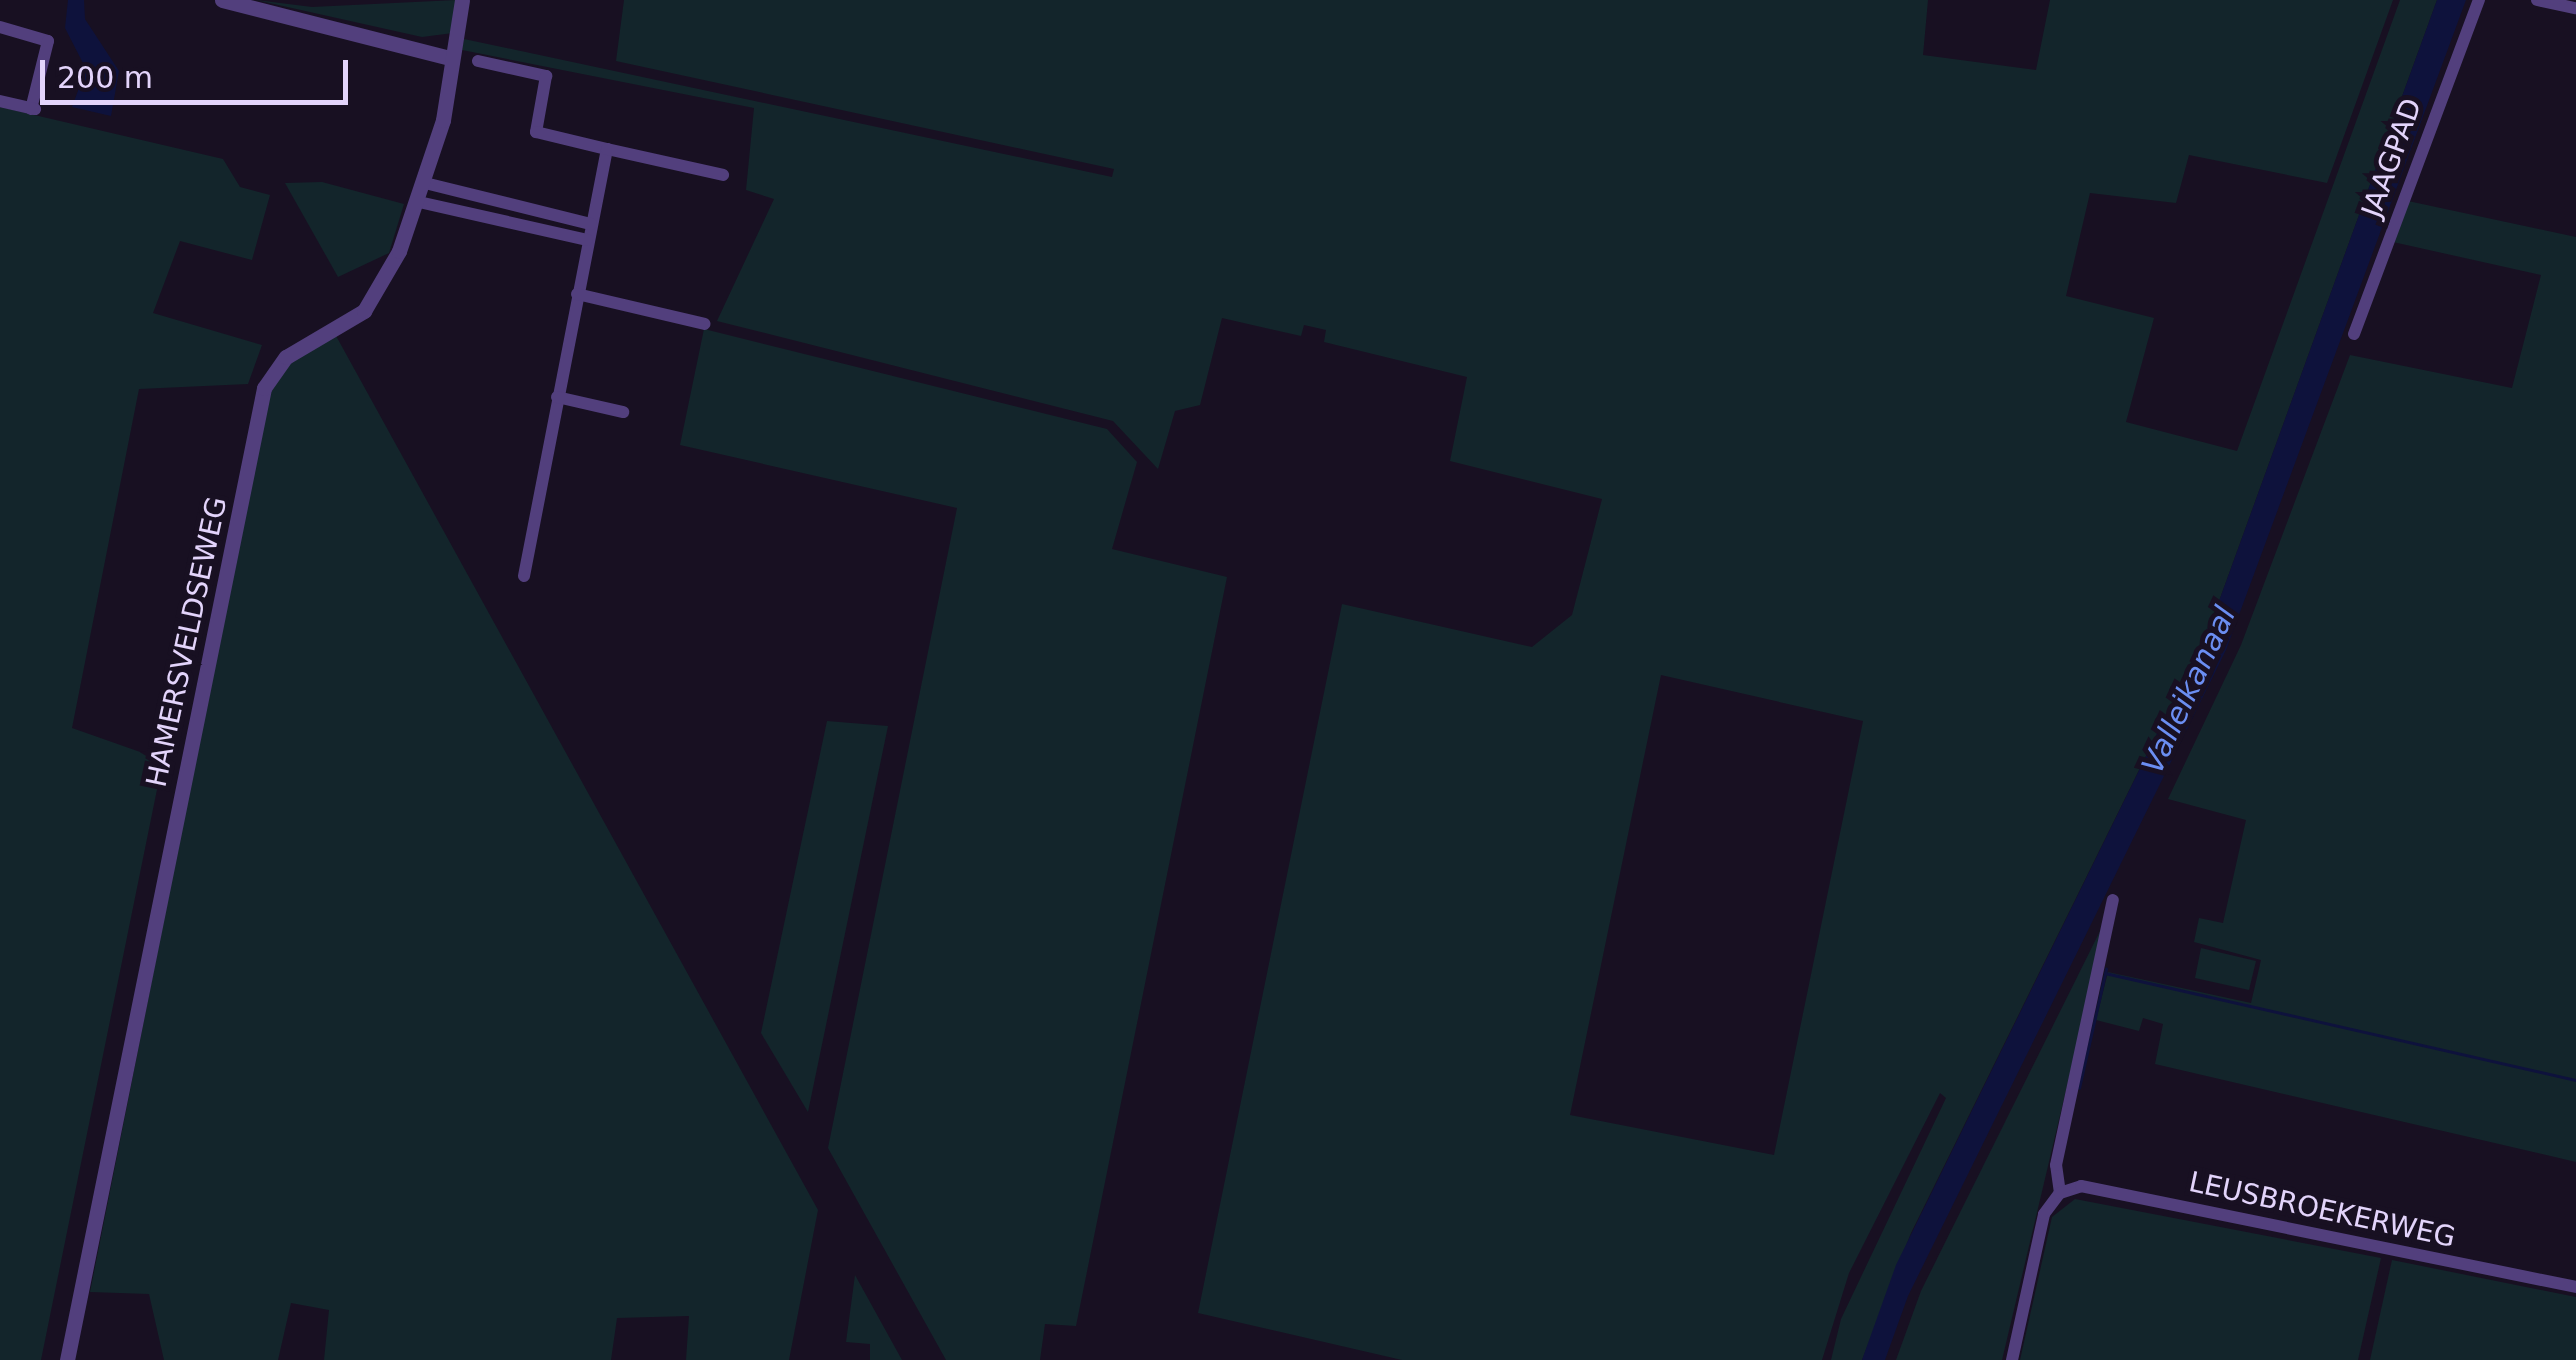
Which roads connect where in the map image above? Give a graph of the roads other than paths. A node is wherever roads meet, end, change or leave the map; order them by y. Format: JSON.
{"nodes":[{"id":1,"x":222,"y":0,"type":"edge"},
{"id":2,"x":462,"y":0,"type":"edge"},
{"id":3,"x":2479,"y":0,"type":"edge"},
{"id":4,"x":2537,"y":0,"type":"edge"},
{"id":5,"x":2576,"y":8,"type":"edge"},
{"id":6,"x":0,"y":28,"type":"edge"},
{"id":7,"x":448,"y":58,"type":"junction"},
{"id":8,"x":478,"y":61,"type":"dead end"},
{"id":9,"x":0,"y":101,"type":"edge"},
{"id":10,"x":608,"y":149,"type":"junction"},
{"id":11,"x":723,"y":175,"type":"dead end"},
{"id":12,"x":425,"y":183,"type":"junction"},
{"id":13,"x":419,"y":202,"type":"junction"},
{"id":14,"x":591,"y":224,"type":"junction"},
{"id":15,"x":588,"y":240,"type":"junction"},
{"id":16,"x":578,"y":294,"type":"junction"},
{"id":17,"x":705,"y":324,"type":"dead end"},
{"id":18,"x":2354,"y":334,"type":"dead end"},
{"id":19,"x":556,"y":398,"type":"junction"},
{"id":20,"x":623,"y":412,"type":"dead end"},
{"id":21,"x":524,"y":576,"type":"dead end"},
{"id":22,"x":2112,"y":903,"type":"dead end"},
{"id":23,"x":2060,"y":1193,"type":"junction"},
{"id":24,"x":2576,"y":1287,"type":"edge"},
{"id":25,"x":68,"y":1360,"type":"edge"},
{"id":26,"x":2012,"y":1360,"type":"edge"}],
"edges":[{"from":1,"to":7,"type":"street"},
{"from":2,"to":7,"type":"street","name":"HAMERSVELDSEWEG"},
{"from":3,"to":18,"type":"street","name":"JAAGPAD"},
{"from":4,"to":5,"type":"street"},
{"from":6,"to":9,"type":"street"},
{"from":7,"to":12,"type":"street","name":"HAMERSVELDSEWEG"},
{"from":8,"to":10,"type":"street"},
{"from":10,"to":11,"type":"street"},
{"from":10,"to":14,"type":"street"},
{"from":12,"to":13,"type":"street","name":"HAMERSVELDSEWEG"},
{"from":12,"to":14,"type":"street"},
{"from":13,"to":15,"type":"street"},
{"from":13,"to":25,"type":"street","name":"HAMERSVELDSEWEG"},
{"from":14,"to":15,"type":"street"},
{"from":15,"to":16,"type":"street"},
{"from":16,"to":17,"type":"street"},
{"from":16,"to":19,"type":"street"},
{"from":19,"to":20,"type":"street"},
{"from":19,"to":21,"type":"street"},
{"from":22,"to":23,"type":"street"},
{"from":23,"to":24,"type":"street","name":"LEUSBROEKERWEG"},
{"from":23,"to":26,"type":"street"}]}
